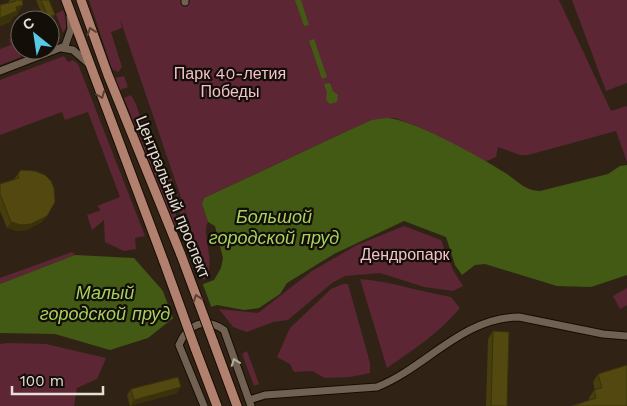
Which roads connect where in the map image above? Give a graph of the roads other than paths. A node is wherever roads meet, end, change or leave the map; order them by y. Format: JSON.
{"nodes":[{"id":1,"x":66,"y":0,"type":"edge"},
{"id":2,"x":81,"y":0,"type":"edge"},
{"id":3,"x":70,"y":12,"type":"junction"},
{"id":4,"x":61,"y":48,"type":"junction"},
{"id":5,"x":92,"y":70,"type":"junction"},
{"id":6,"x":0,"y":71,"type":"edge"},
{"id":7,"x":627,"y":336,"type":"edge"},
{"id":8,"x":250,"y":403,"type":"edge"},
{"id":9,"x":204,"y":406,"type":"edge"},
{"id":10,"x":217,"y":406,"type":"edge"},
{"id":11,"x":237,"y":406,"type":"edge"}],
"edges":[{"from":1,"to":3,"type":"main road","name":"Центральный проспект"},
{"from":11,"to":2,"type":"main road","name":"Центральный проспект","one_way":true,"bridge":true},
{"from":3,"to":4,"type":"street"},
{"from":3,"to":5,"type":"main road","name":"Центральный проспект"},
{"from":4,"to":5,"type":"street"},
{"from":4,"to":6,"type":"street"},
{"from":5,"to":10,"type":"main road","name":"Центральный проспект","one_way":true,"bridge":true},
{"from":7,"to":8,"type":"street"},
{"from":8,"to":9,"type":"street","one_way":true}]}
